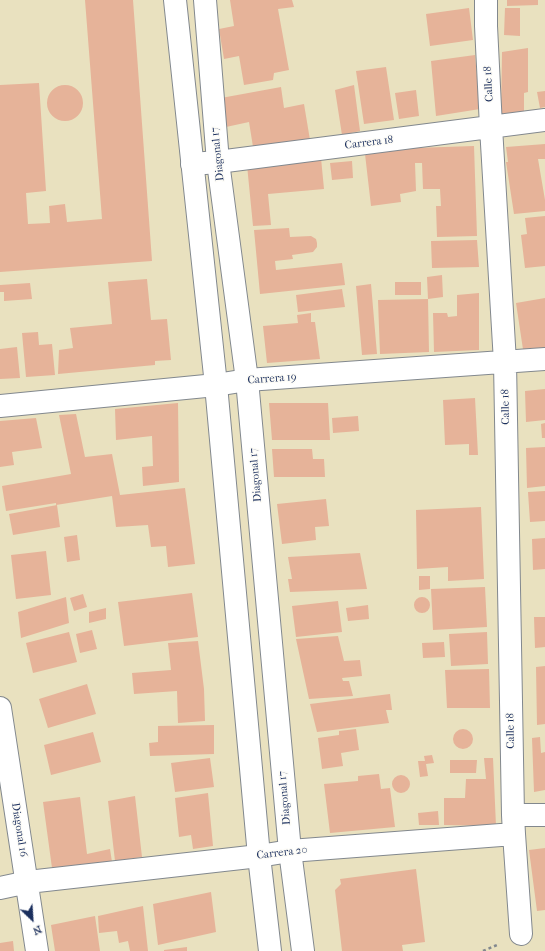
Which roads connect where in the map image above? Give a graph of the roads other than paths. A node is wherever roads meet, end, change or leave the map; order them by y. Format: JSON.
{"nodes":[{"id":1,"x":175,"y":0,"type":"edge"},
{"id":2,"x":205,"y":0,"type":"edge"},
{"id":3,"x":486,"y":0,"type":"edge"},
{"id":4,"x":545,"y":120,"type":"edge"},
{"id":5,"x":491,"y":127,"type":"junction"},
{"id":6,"x":218,"y":162,"type":"junction"},
{"id":7,"x":192,"y":164,"type":"junction"},
{"id":8,"x":545,"y":359,"type":"edge"},
{"id":9,"x":505,"y":362,"type":"junction"},
{"id":10,"x":247,"y":380,"type":"junction"},
{"id":11,"x":216,"y":385,"type":"junction"},
{"id":12,"x":0,"y":406,"type":"edge"},
{"id":13,"x":0,"y":708,"type":"edge"},
{"id":14,"x":545,"y":815,"type":"edge"},
{"id":15,"x":513,"y":824,"type":"junction"},
{"id":16,"x":290,"y":851,"type":"junction"},
{"id":17,"x":259,"y":856,"type":"junction"},
{"id":18,"x":28,"y":882,"type":"junction"},
{"id":19,"x":0,"y":888,"type":"edge"},
{"id":20,"x":521,"y":934,"type":"dead end"},
{"id":21,"x":37,"y":951,"type":"edge"},
{"id":22,"x":270,"y":951,"type":"edge"},
{"id":23,"x":303,"y":951,"type":"edge"}],
"edges":[{"from":1,"to":7,"type":"street"},
{"from":2,"to":6,"type":"street","name":"Diagonal 17"},
{"from":3,"to":5,"type":"street","name":"Calle 18"},
{"from":4,"to":5,"type":"street","name":"Carrera 18"},
{"from":5,"to":6,"type":"street","name":"Carrera 18"},
{"from":5,"to":9,"type":"street","name":"Calle 18"},
{"from":6,"to":7,"type":"street","name":"Carrera 18"},
{"from":6,"to":10,"type":"street","name":"Diagonal 17"},
{"from":7,"to":11,"type":"street"},
{"from":8,"to":9,"type":"street","name":"Carrera 19"},
{"from":9,"to":10,"type":"street","name":"Carrera 19"},
{"from":9,"to":15,"type":"street","name":"Calle 18"},
{"from":10,"to":11,"type":"street","name":"Carrera 19"},
{"from":10,"to":16,"type":"street","name":"Diagonal 17"},
{"from":11,"to":12,"type":"street","name":"Carrera 19"},
{"from":11,"to":17,"type":"street"},
{"from":13,"to":18,"type":"street","name":"Diagonal 16"},
{"from":14,"to":15,"type":"street","name":"Carrera 20"},
{"from":15,"to":16,"type":"street","name":"Carrera 20"},
{"from":15,"to":20,"type":"street","name":"Calle 18"},
{"from":16,"to":17,"type":"street","name":"Carrera 20"},
{"from":16,"to":23,"type":"street","name":"Diagonal 17"},
{"from":17,"to":18,"type":"street","name":"Carrera 20"},
{"from":17,"to":22,"type":"street"},
{"from":18,"to":19,"type":"street","name":"Carrera 20"},
{"from":18,"to":21,"type":"street","name":"Diagonal 16"}]}
